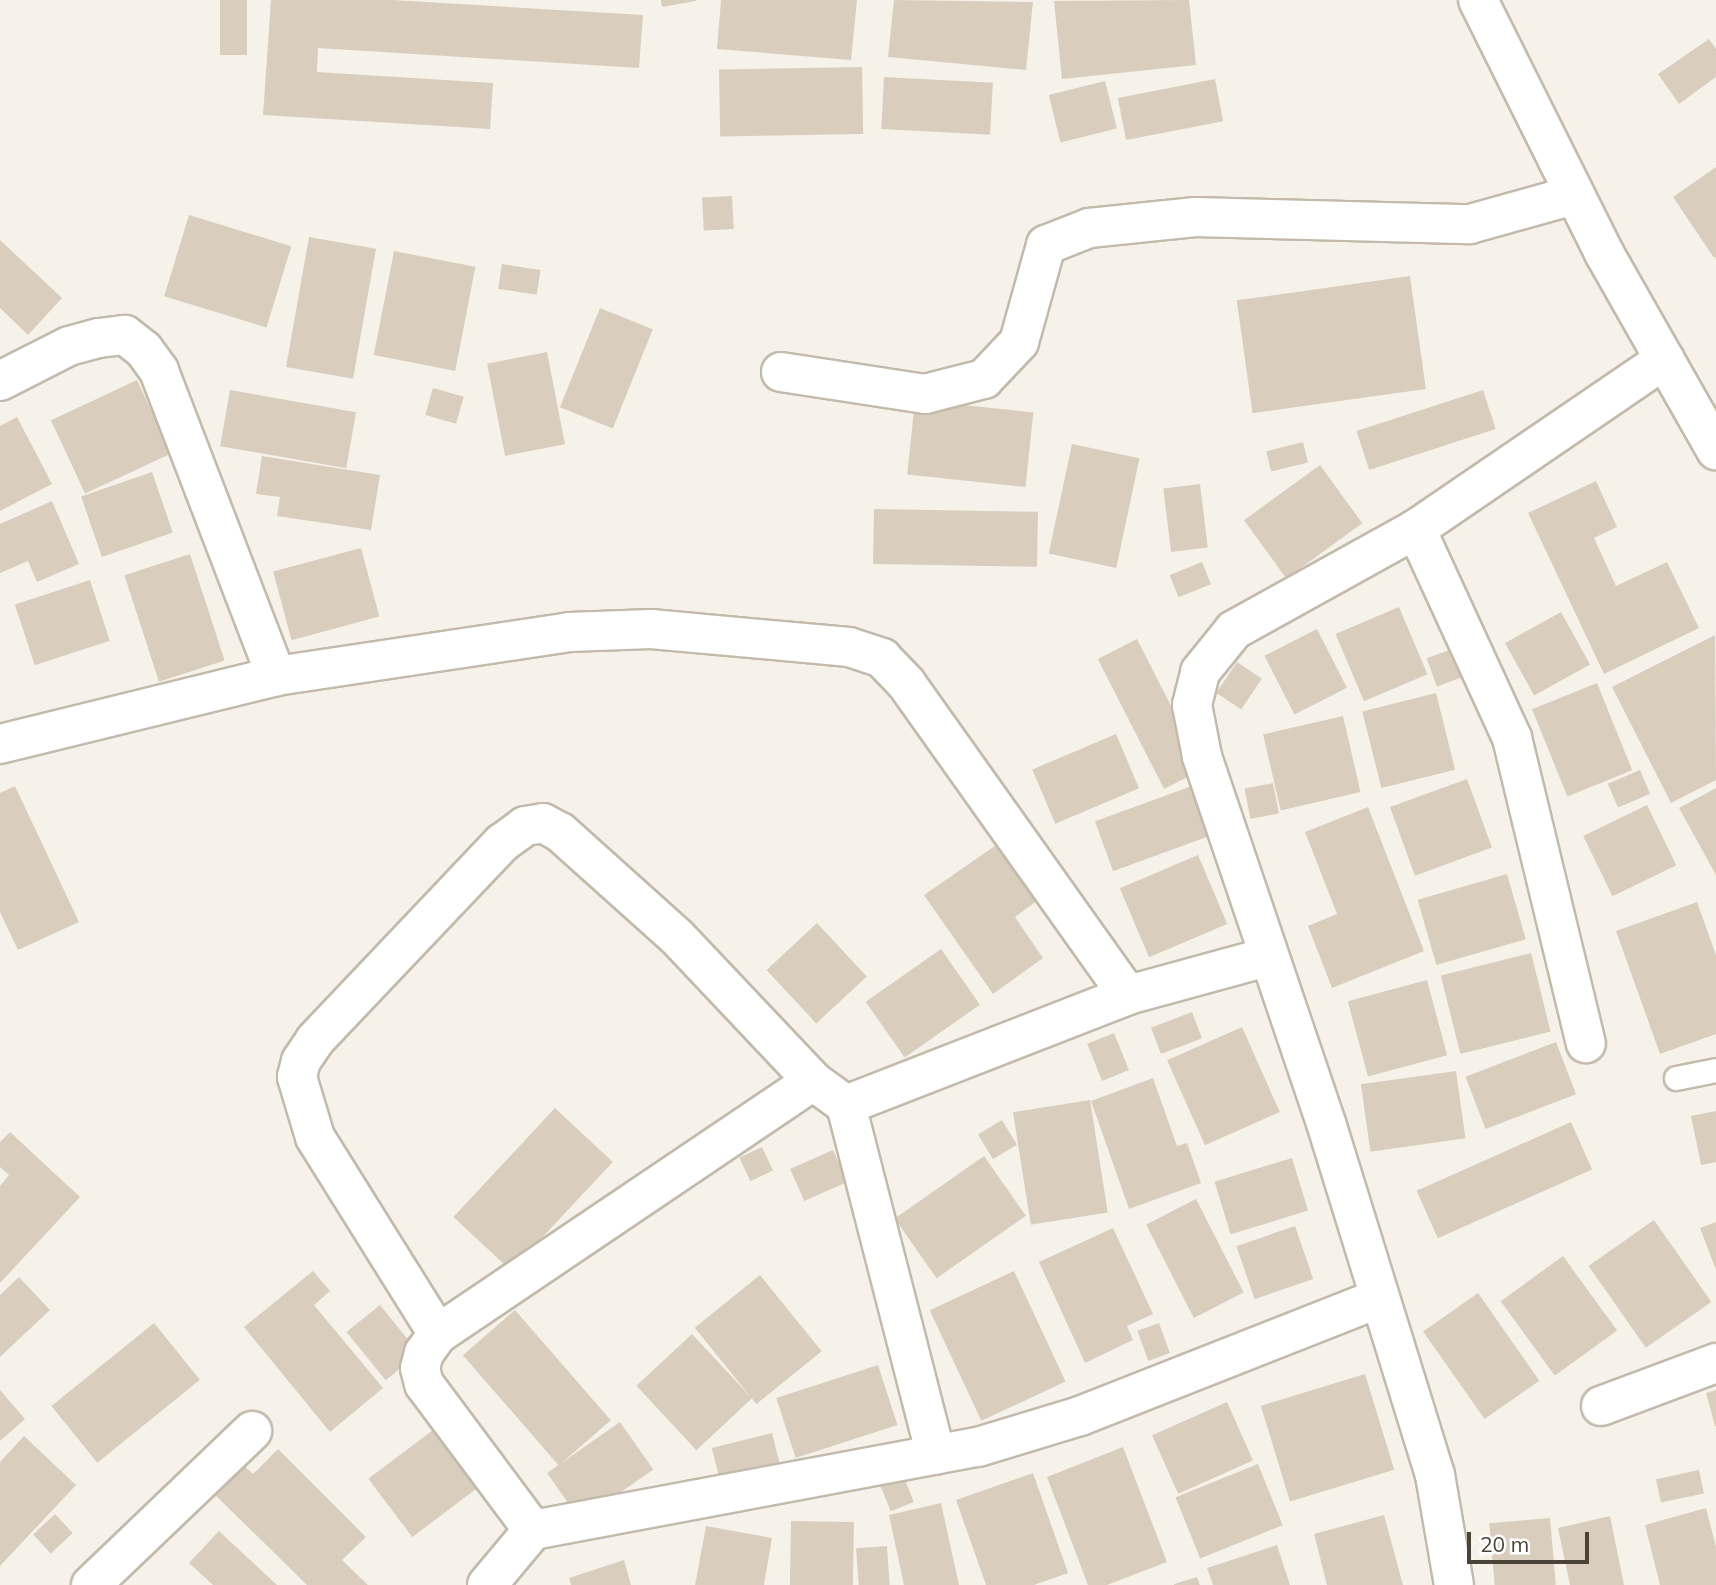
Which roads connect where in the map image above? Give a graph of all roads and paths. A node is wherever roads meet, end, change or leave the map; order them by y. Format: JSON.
{"nodes":[{"id":1,"x":1478,"y":0,"type":"edge"},
{"id":2,"x":1574,"y":195,"type":"junction"},
{"id":3,"x":1665,"y":359,"type":"junction"},
{"id":4,"x":781,"y":372,"type":"dead end"},
{"id":5,"x":0,"y":381,"type":"edge"},
{"id":6,"x":1716,"y":450,"type":"edge"},
{"id":7,"x":1416,"y":529,"type":"junction"},
{"id":8,"x":276,"y":676,"type":"junction"},
{"id":9,"x":2,"y":736,"type":"edge"},
{"id":10,"x":1267,"y":957,"type":"junction"},
{"id":11,"x":1128,"y":995,"type":"junction"},
{"id":12,"x":1586,"y":1043,"type":"dead end"},
{"id":13,"x":1716,"y":1070,"type":"edge"},
{"id":14,"x":1676,"y":1078,"type":"dead end"},
{"id":15,"x":814,"y":1081,"type":"junction"},
{"id":16,"x":846,"y":1105,"type":"junction"},
{"id":17,"x":1377,"y":1299,"type":"junction"},
{"id":18,"x":438,"y":1334,"type":"junction"},
{"id":19,"x":1716,"y":1363,"type":"edge"},
{"id":20,"x":1601,"y":1406,"type":"dead end"},
{"id":21,"x":252,"y":1431,"type":"dead end"},
{"id":22,"x":936,"y":1455,"type":"junction"},
{"id":23,"x":533,"y":1530,"type":"junction"},
{"id":24,"x":91,"y":1585,"type":"edge"},
{"id":25,"x":487,"y":1585,"type":"edge"},
{"id":26,"x":1454,"y":1585,"type":"edge"}],
"edges":[{"from":1,"to":2,"type":"street"},
{"from":2,"to":3,"type":"street"},
{"from":2,"to":4,"type":"street"},
{"from":3,"to":6,"type":"street"},
{"from":3,"to":7,"type":"street"},
{"from":5,"to":8,"type":"street"},
{"from":7,"to":10,"type":"street"},
{"from":7,"to":12,"type":"street"},
{"from":8,"to":9,"type":"street"},
{"from":8,"to":11,"type":"street"},
{"from":10,"to":11,"type":"street"},
{"from":10,"to":17,"type":"street"},
{"from":11,"to":16,"type":"street"},
{"from":13,"to":14,"type":"lane"},
{"from":15,"to":16,"type":"street"},
{"from":15,"to":18,"type":"street"},
{"from":15,"to":18,"type":"street"},
{"from":16,"to":22,"type":"street"},
{"from":17,"to":22,"type":"street"},
{"from":17,"to":26,"type":"street"},
{"from":18,"to":23,"type":"street"},
{"from":19,"to":20,"type":"street"},
{"from":21,"to":24,"type":"street"},
{"from":22,"to":23,"type":"street"},
{"from":23,"to":25,"type":"street"}]}
